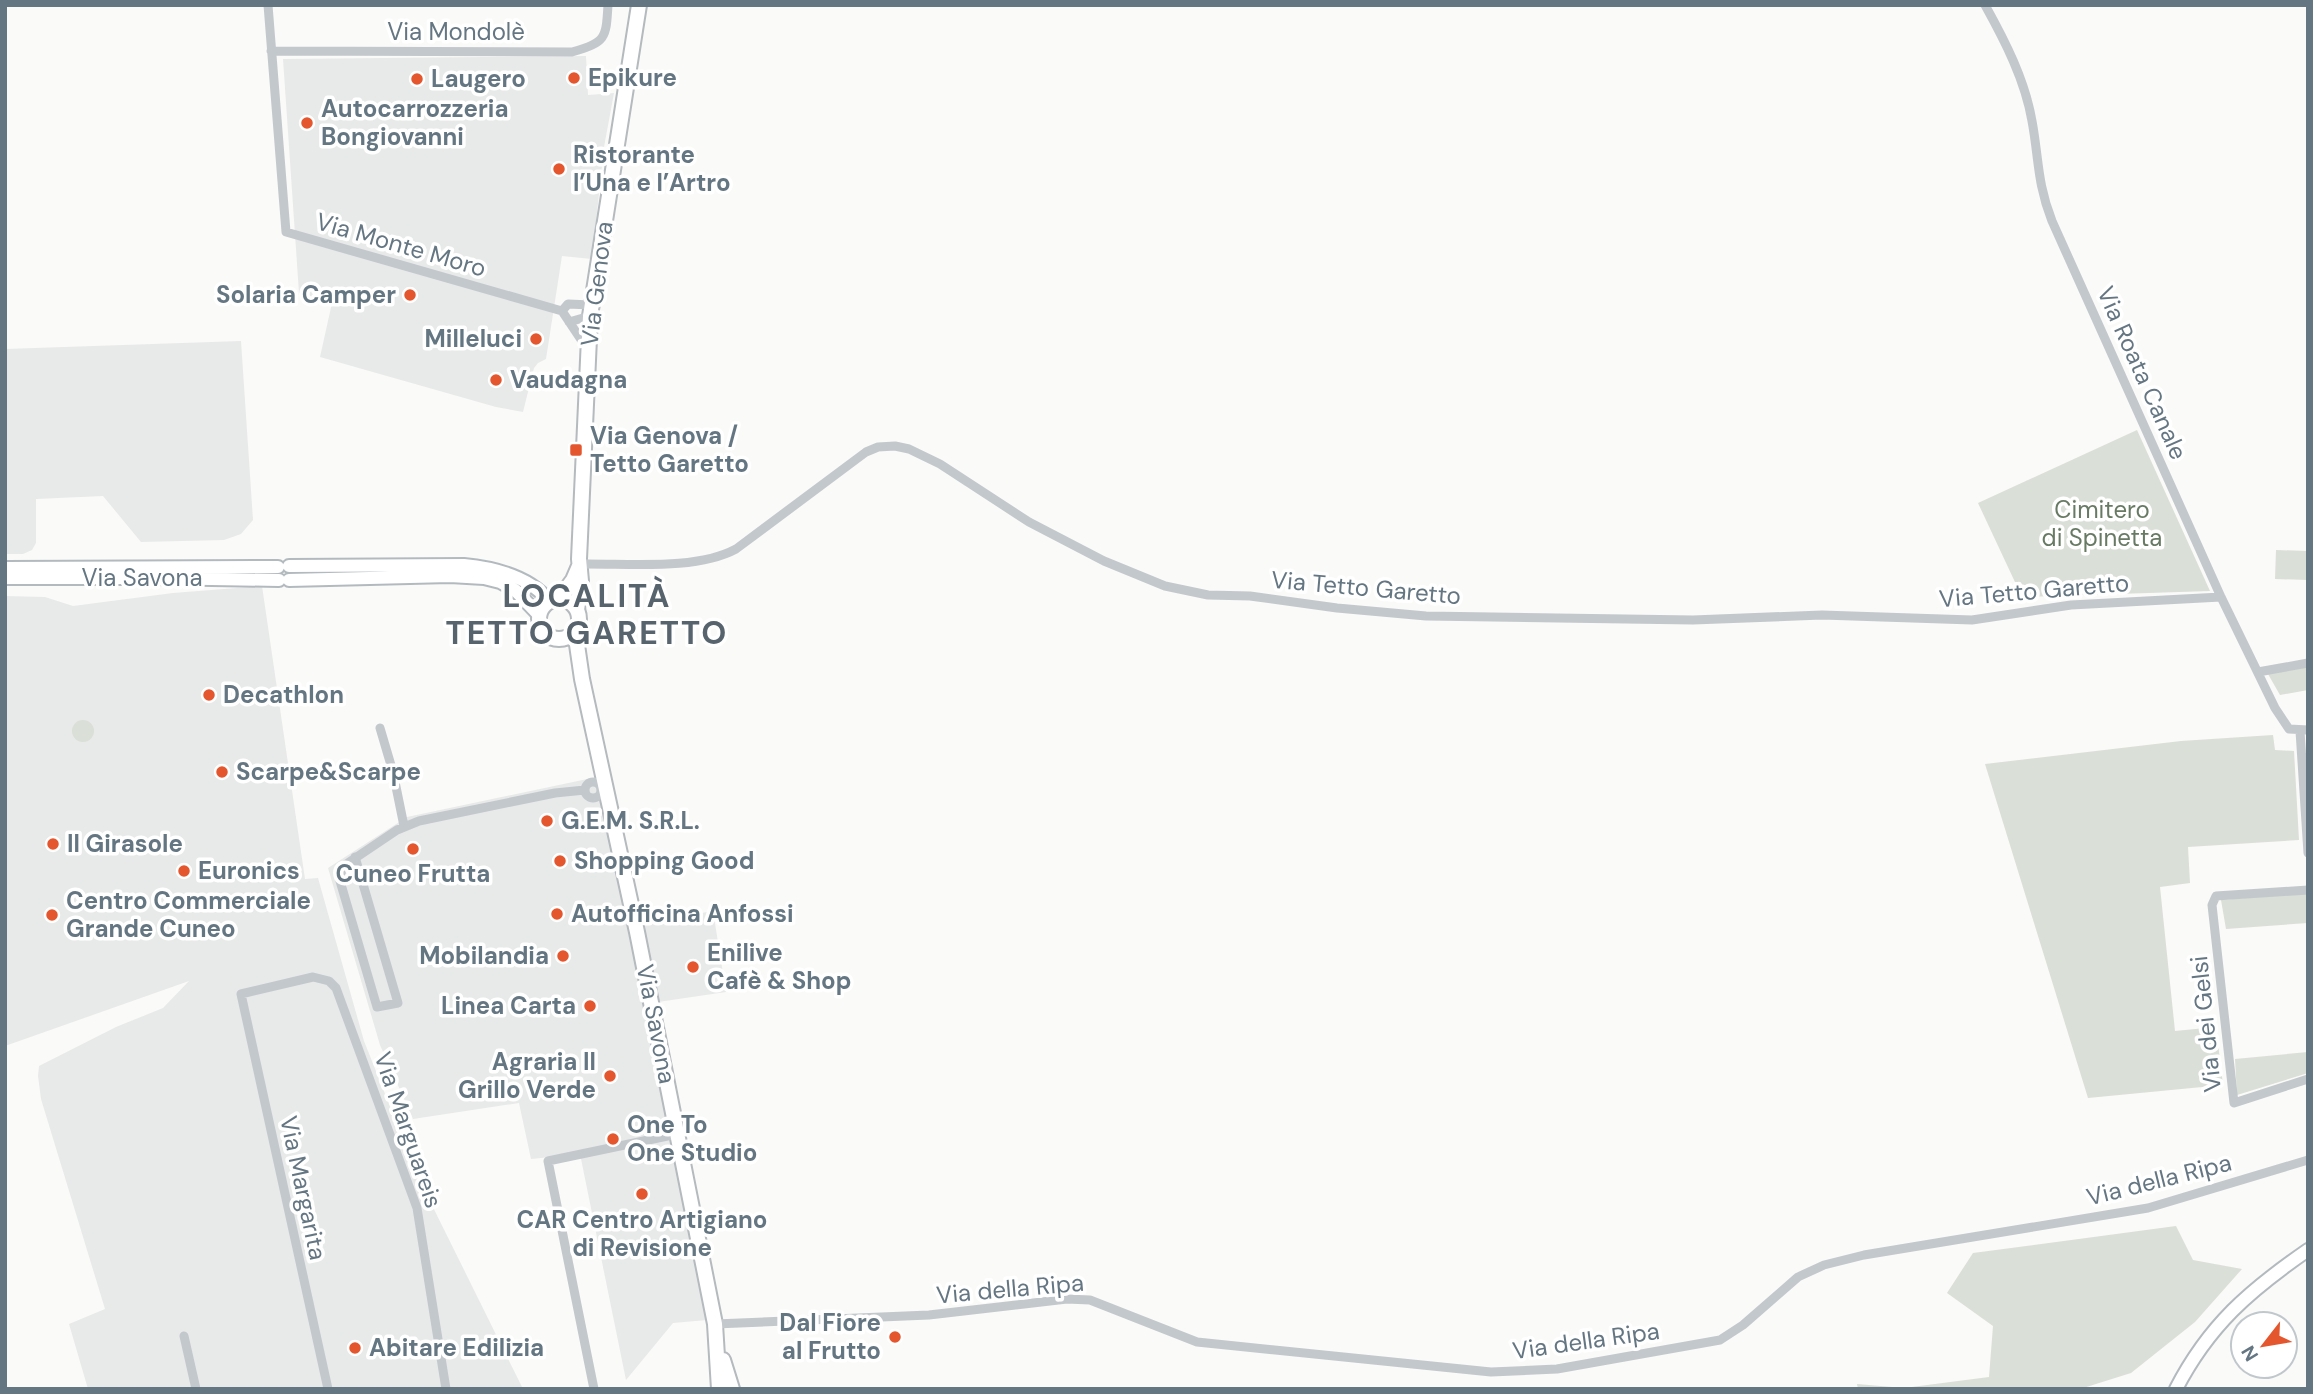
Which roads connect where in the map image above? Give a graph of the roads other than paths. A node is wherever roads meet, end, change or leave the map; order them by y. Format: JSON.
{"nodes":[{"id":1,"x":268,"y":5,"type":"edge"},
{"id":2,"x":608,"y":5,"type":"edge"},
{"id":3,"x":639,"y":5,"type":"edge"},
{"id":4,"x":1985,"y":5,"type":"edge"},
{"id":5,"x":271,"y":51,"type":"junction"},
{"id":6,"x":590,"y":310,"type":"junction"},
{"id":7,"x":562,"y":311,"type":"junction"},
{"id":8,"x":569,"y":322,"type":"junction"},
{"id":9,"x":588,"y":351,"type":"junction"},
{"id":10,"x":579,"y":564,"type":"junction"},
{"id":11,"x":5,"y":568,"type":"edge"},
{"id":12,"x":284,"y":573,"type":"junction"},
{"id":13,"x":5,"y":578,"type":"edge"},
{"id":14,"x":2221,"y":597,"type":"junction"},
{"id":15,"x":554,"y":600,"type":"junction"},
{"id":16,"x":577,"y":610,"type":"junction"},
{"id":17,"x":539,"y":615,"type":"junction"},
{"id":18,"x":575,"y":631,"type":"junction"},
{"id":19,"x":558,"y":640,"type":"junction"},
{"id":20,"x":2308,"y":663,"type":"edge"},
{"id":21,"x":2258,"y":672,"type":"junction"},
{"id":22,"x":582,"y":679,"type":"junction"},
{"id":23,"x":380,"y":728,"type":"dead end"},
{"id":24,"x":2304,"y":731,"type":"edge"},
{"id":25,"x":604,"y":789,"type":"junction"},
{"id":26,"x":404,"y":826,"type":"junction"},
{"id":27,"x":2308,"y":853,"type":"edge"},
{"id":28,"x":355,"y":857,"type":"junction"},
{"id":29,"x":2308,"y":890,"type":"edge"},
{"id":30,"x":241,"y":994,"type":"joint"},
{"id":31,"x":2308,"y":1079,"type":"edge"},
{"id":32,"x":677,"y":1133,"type":"junction"},
{"id":33,"x":2308,"y":1160,"type":"edge"},
{"id":34,"x":2308,"y":1250,"type":"edge"},
{"id":35,"x":715,"y":1324,"type":"junction"},
{"id":36,"x":184,"y":1336,"type":"dead end"},
{"id":37,"x":718,"y":1342,"type":"junction"},
{"id":38,"x":196,"y":1389,"type":"edge"},
{"id":39,"x":328,"y":1389,"type":"edge"},
{"id":40,"x":446,"y":1389,"type":"edge"},
{"id":41,"x":594,"y":1389,"type":"edge"},
{"id":42,"x":719,"y":1389,"type":"edge"},
{"id":43,"x":732,"y":1389,"type":"edge"},
{"id":44,"x":2176,"y":1389,"type":"edge"}],
"edges":[{"from":1,"to":5,"type":"street","name":"Via Monte Moro"},
{"from":2,"to":5,"type":"street","name":"Via Mondolè"},
{"from":3,"to":6,"type":"main road","name":"Via Genova"},
{"from":4,"to":14,"type":"street","name":"Via Roata Canale"},
{"from":5,"to":7,"type":"street","name":"Via Monte Moro"},
{"from":6,"to":7,"type":"street","name":"Via Monte Moro"},
{"from":6,"to":8,"type":"street"},
{"from":6,"to":9,"type":"main road","name":"Via Genova"},
{"from":7,"to":8,"type":"street"},
{"from":8,"to":9,"type":"street"},
{"from":9,"to":10,"type":"main road","name":"Via Genova"},
{"from":10,"to":14,"type":"street","name":"Via Tetto Garetto"},
{"from":10,"to":15,"type":"main road","name":"Via Genova"},
{"from":10,"to":16,"type":"main road","name":"Via Genova"},
{"from":11,"to":12,"type":"street","name":"Via Savona"},
{"from":12,"to":13,"type":"street","name":"Via Savona"},
{"from":12,"to":15,"type":"street","name":"Via Savona"},
{"from":12,"to":17,"type":"street","name":"Via Savona"},
{"from":14,"to":21,"type":"street","name":"Via Roata Canale"},
{"from":15,"to":16,"type":"main road"},
{"from":15,"to":17,"type":"main road"},
{"from":16,"to":18,"type":"main road"},
{"from":17,"to":19,"type":"main road"},
{"from":18,"to":19,"type":"main road"},
{"from":18,"to":22,"type":"main road","name":"Via Savona"},
{"from":19,"to":22,"type":"main road","name":"Via Savona"},
{"from":20,"to":21,"type":"street"},
{"from":21,"to":24,"type":"street","name":"Via Roata Canale"},
{"from":22,"to":25,"type":"main road","name":"Via Savona"},
{"from":23,"to":26,"type":"street"},
{"from":24,"to":27,"type":"street"},
{"from":25,"to":26,"type":"street"},
{"from":25,"to":32,"type":"main road","name":"Via Savona"},
{"from":26,"to":28,"type":"street"},
{"from":28,"to":28,"type":"street"},
{"from":29,"to":31,"type":"street","name":"Via dei Gelsi"},
{"from":30,"to":39,"type":"street","name":"Via Margarita"},
{"from":30,"to":40,"type":"street","name":"Via Marguareis"},
{"from":32,"to":35,"type":"main road","name":"Via Savona"},
{"from":32,"to":41,"type":"street"},
{"from":33,"to":35,"type":"street","name":"Via della Ripa"},
{"from":34,"to":44,"type":"street"},
{"from":35,"to":37,"type":"main road","name":"Via Savona"},
{"from":36,"to":38,"type":"street"},
{"from":37,"to":42,"type":"main road","name":"Via Savona"},
{"from":37,"to":43,"type":"main road","name":"Via Savona"}]}
